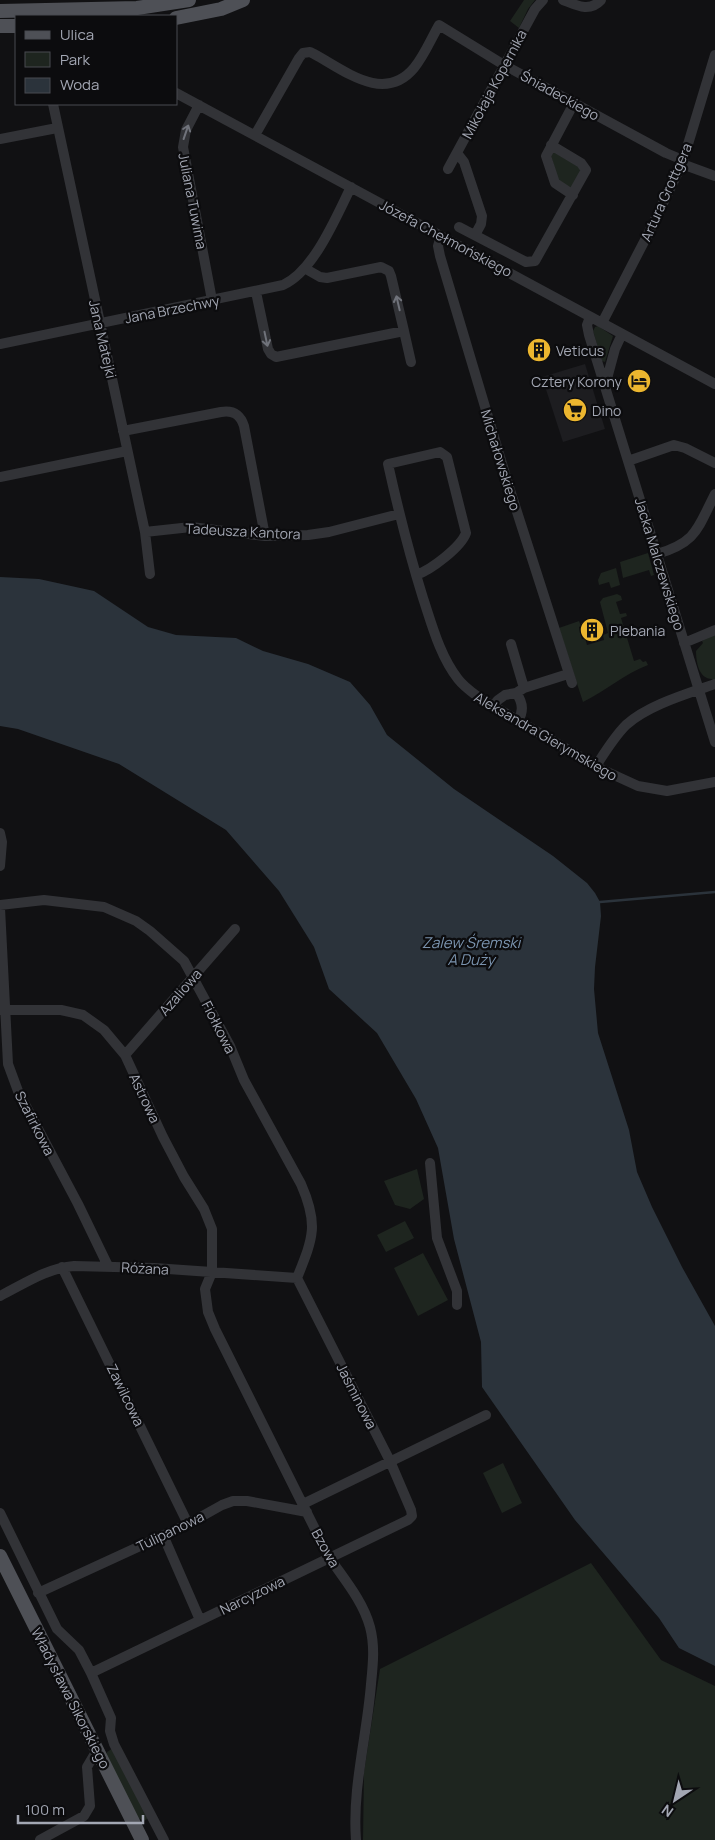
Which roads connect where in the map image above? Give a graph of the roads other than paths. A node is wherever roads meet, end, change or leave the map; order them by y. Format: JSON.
{"nodes":[{"id":1,"x":189,"y":0,"type":"edge"},
{"id":2,"x":243,"y":0,"type":"edge"},
{"id":3,"x":543,"y":0,"type":"edge"},
{"id":4,"x":562,"y":0,"type":"edge"},
{"id":5,"x":601,"y":0,"type":"edge"},
{"id":6,"x":0,"y":11,"type":"edge"},
{"id":7,"x":124,"y":12,"type":"edge"},
{"id":8,"x":178,"y":18,"type":"edge"},
{"id":9,"x":0,"y":26,"type":"edge"},
{"id":10,"x":15,"y":26,"type":"edge"},
{"id":11,"x":715,"y":55,"type":"edge"},
{"id":12,"x":504,"y":64,"type":"junction"},
{"id":13,"x":711,"y":86,"type":"edge"},
{"id":14,"x":178,"y":94,"type":"edge"},
{"id":15,"x":574,"y":103,"type":"junction"},
{"id":16,"x":53,"y":105,"type":"edge"},
{"id":17,"x":198,"y":105,"type":"junction"},
{"id":18,"x":57,"y":128,"type":"junction"},
{"id":19,"x":255,"y":135,"type":"junction"},
{"id":20,"x":0,"y":139,"type":"edge"},
{"id":21,"x":551,"y":146,"type":"junction"},
{"id":22,"x":456,"y":153,"type":"junction"},
{"id":23,"x":682,"y":162,"type":"junction"},
{"id":24,"x":448,"y":169,"type":"dead end"},
{"id":25,"x":715,"y":176,"type":"edge"},
{"id":26,"x":351,"y":187,"type":"junction"},
{"id":27,"x":573,"y":195,"type":"junction"},
{"id":28,"x":459,"y":227,"type":"dead end"},
{"id":29,"x":475,"y":235,"type":"junction"},
{"id":30,"x":442,"y":236,"type":"junction"},
{"id":31,"x":306,"y":269,"type":"junction"},
{"id":32,"x":256,"y":292,"type":"junction"},
{"id":33,"x":212,"y":300,"type":"junction"},
{"id":34,"x":590,"y":317,"type":"junction"},
{"id":35,"x":99,"y":323,"type":"junction"},
{"id":36,"x":602,"y":323,"type":"junction"},
{"id":37,"x":404,"y":331,"type":"junction"},
{"id":38,"x":622,"y":334,"type":"junction"},
{"id":39,"x":0,"y":344,"type":"edge"},
{"id":40,"x":411,"y":362,"type":"dead end"},
{"id":41,"x":715,"y":384,"type":"edge"},
{"id":42,"x":605,"y":387,"type":"junction"},
{"id":43,"x":123,"y":431,"type":"junction"},
{"id":44,"x":127,"y":451,"type":"junction"},
{"id":45,"x":628,"y":461,"type":"junction"},
{"id":46,"x":715,"y":463,"type":"edge"},
{"id":47,"x":0,"y":477,"type":"edge"},
{"id":48,"x":715,"y":494,"type":"edge"},
{"id":49,"x":399,"y":514,"type":"junction"},
{"id":50,"x":145,"y":532,"type":"junction"},
{"id":51,"x":265,"y":536,"type":"junction"},
{"id":52,"x":657,"y":554,"type":"junction"},
{"id":53,"x":150,"y":574,"type":"dead end"},
{"id":54,"x":416,"y":576,"type":"junction"},
{"id":55,"x":715,"y":630,"type":"edge"},
{"id":56,"x":684,"y":643,"type":"junction"},
{"id":57,"x":511,"y":644,"type":"dead end"},
{"id":58,"x":715,"y":684,"type":"edge"},
{"id":59,"x":699,"y":690,"type":"junction"},
{"id":60,"x":520,"y":691,"type":"junction"},
{"id":61,"x":493,"y":706,"type":"junction"},
{"id":62,"x":518,"y":721,"type":"junction"},
{"id":63,"x":715,"y":742,"type":"edge"},
{"id":64,"x":596,"y":766,"type":"junction"},
{"id":65,"x":715,"y":782,"type":"edge"},
{"id":66,"x":0,"y":833,"type":"edge"},
{"id":67,"x":0,"y":866,"type":"edge"},
{"id":68,"x":0,"y":906,"type":"edge"},
{"id":69,"x":235,"y":929,"type":"dead end"},
{"id":70,"x":193,"y":978,"type":"junction"},
{"id":71,"x":3,"y":1009,"type":"edge"},
{"id":72,"x":125,"y":1055,"type":"junction"},
{"id":73,"x":430,"y":1163,"type":"dead end"},
{"id":74,"x":108,"y":1266,"type":"junction"},
{"id":75,"x":62,"y":1267,"type":"junction"},
{"id":76,"x":212,"y":1272,"type":"junction"},
{"id":77,"x":297,"y":1278,"type":"junction"},
{"id":78,"x":0,"y":1296,"type":"edge"},
{"id":79,"x":457,"y":1305,"type":"dead end"},
{"id":80,"x":486,"y":1415,"type":"dead end"},
{"id":81,"x":390,"y":1461,"type":"junction"},
{"id":82,"x":305,"y":1508,"type":"junction"},
{"id":83,"x":0,"y":1513,"type":"edge"},
{"id":84,"x":412,"y":1516,"type":"joint"},
{"id":85,"x":188,"y":1524,"type":"junction"},
{"id":86,"x":163,"y":1534,"type":"junction"},
{"id":87,"x":0,"y":1556,"type":"edge"},
{"id":88,"x":330,"y":1557,"type":"junction"},
{"id":89,"x":38,"y":1593,"type":"junction"},
{"id":90,"x":200,"y":1620,"type":"junction"},
{"id":91,"x":91,"y":1673,"type":"junction"},
{"id":92,"x":97,"y":1750,"type":"junction"},
{"id":93,"x":40,"y":1840,"type":"edge"},
{"id":94,"x":142,"y":1840,"type":"edge"},
{"id":95,"x":164,"y":1840,"type":"edge"},
{"id":96,"x":356,"y":1840,"type":"edge"}],
"edges":[{"from":1,"to":7,"type":"main road"},
{"from":2,"to":8,"type":"main road"},
{"from":3,"to":12,"type":"street","name":"Mikołaja Kopernika"},
{"from":4,"to":5,"type":"street"},
{"from":6,"to":7,"type":"main road"},
{"from":9,"to":10,"type":"main road"},
{"from":11,"to":13,"type":"street","name":"Artura Grottgera"},
{"from":12,"to":15,"type":"street","name":"Śniadeckiego"},
{"from":12,"to":19,"type":"street","name":"Śniadeckiego"},
{"from":12,"to":22,"type":"street","name":"Mikołaja Kopernika"},
{"from":13,"to":23,"type":"street","name":"Artura Grottgera"},
{"from":14,"to":17,"type":"street","name":"Józefa Chełmońskiego"},
{"from":15,"to":21,"type":"street"},
{"from":15,"to":23,"type":"street","name":"Śniadeckiego"},
{"from":16,"to":18,"type":"street","name":"Jana Matejki"},
{"from":17,"to":19,"type":"street","name":"Józefa Chełmońskiego"},
{"from":33,"to":17,"type":"street","name":"Juliana Tuwima","one_way":true},
{"from":18,"to":20,"type":"street"},
{"from":18,"to":35,"type":"street","name":"Jana Matejki"},
{"from":19,"to":26,"type":"street","name":"Józefa Chełmońskiego"},
{"from":21,"to":27,"type":"street"},
{"from":21,"to":27,"type":"street"},
{"from":22,"to":24,"type":"street","name":"Mikołaja Kopernika"},
{"from":22,"to":29,"type":"street"},
{"from":23,"to":25,"type":"street","name":"Śniadeckiego"},
{"from":23,"to":36,"type":"street","name":"Artura Grottgera"},
{"from":26,"to":30,"type":"street","name":"Józefa Chełmońskiego"},
{"from":26,"to":31,"type":"street","name":"Jana Brzechwy"},
{"from":27,"to":29,"type":"street"},
{"from":28,"to":29,"type":"street"},
{"from":30,"to":34,"type":"street","name":"Józefa Chełmońskiego"},
{"from":30,"to":60,"type":"street","name":"Michałowskiego"},
{"from":31,"to":32,"type":"street","name":"Jana Brzechwy"},
{"from":37,"to":31,"type":"street","one_way":true},
{"from":32,"to":33,"type":"street","name":"Jana Brzechwy"},
{"from":32,"to":37,"type":"street","one_way":true},
{"from":33,"to":35,"type":"street","name":"Jana Brzechwy"},
{"from":34,"to":36,"type":"street","name":"Józefa Chełmońskiego"},
{"from":34,"to":42,"type":"street","name":"Jacka Malczewskiego"},
{"from":35,"to":39,"type":"street","name":"Jana Brzechwy"},
{"from":35,"to":43,"type":"street","name":"Jana Matejki"},
{"from":36,"to":38,"type":"street","name":"Józefa Chełmońskiego"},
{"from":37,"to":40,"type":"street"},
{"from":38,"to":41,"type":"street","name":"Józefa Chełmońskiego"},
{"from":38,"to":42,"type":"street"},
{"from":42,"to":45,"type":"street","name":"Jacka Malczewskiego"},
{"from":43,"to":44,"type":"street","name":"Jana Matejki"},
{"from":43,"to":51,"type":"street"},
{"from":44,"to":47,"type":"street"},
{"from":44,"to":50,"type":"street","name":"Jana Matejki"},
{"from":45,"to":46,"type":"street"},
{"from":45,"to":52,"type":"street","name":"Jacka Malczewskiego"},
{"from":48,"to":52,"type":"street"},
{"from":49,"to":51,"type":"street","name":"Tadeusza Kantora"},
{"from":49,"to":54,"type":"street","name":"Aleksandra Gierymskiego"},
{"from":49,"to":54,"type":"street","name":"Aleksandra Gierymskiego"},
{"from":50,"to":51,"type":"street","name":"Tadeusza Kantora"},
{"from":50,"to":53,"type":"street","name":"Jana Matejki"},
{"from":52,"to":56,"type":"street","name":"Jacka Malczewskiego"},
{"from":54,"to":61,"type":"street","name":"Aleksandra Gierymskiego"},
{"from":55,"to":56,"type":"street"},
{"from":56,"to":59,"type":"street","name":"Jacka Malczewskiego"},
{"from":57,"to":60,"type":"street"},
{"from":58,"to":59,"type":"street"},
{"from":59,"to":63,"type":"street","name":"Jacka Malczewskiego"},
{"from":59,"to":64,"type":"street"},
{"from":60,"to":61,"type":"street"},
{"from":60,"to":62,"type":"street"},
{"from":61,"to":62,"type":"street","name":"Aleksandra Gierymskiego"},
{"from":62,"to":64,"type":"street","name":"Aleksandra Gierymskiego"},
{"from":64,"to":65,"type":"street","name":"Aleksandra Gierymskiego"},
{"from":66,"to":67,"type":"street"},
{"from":68,"to":70,"type":"street","name":"Fiołkowa"},
{"from":68,"to":71,"type":"street","name":"Szafirkowa"},
{"from":69,"to":70,"type":"street","name":"Azaliowa"},
{"from":70,"to":72,"type":"street","name":"Azaliowa"},
{"from":70,"to":77,"type":"street","name":"Fiołkowa"},
{"from":71,"to":72,"type":"street","name":"Astrowa"},
{"from":71,"to":74,"type":"street","name":"Szafirkowa"},
{"from":72,"to":76,"type":"street","name":"Astrowa"},
{"from":73,"to":79,"type":"street"},
{"from":74,"to":75,"type":"street","name":"Różana"},
{"from":74,"to":76,"type":"street","name":"Różana"},
{"from":75,"to":78,"type":"street","name":"Różana"},
{"from":75,"to":85,"type":"street","name":"Zawilcowa"},
{"from":76,"to":77,"type":"street","name":"Różana"},
{"from":76,"to":82,"type":"street","name":"Bzowa"},
{"from":77,"to":81,"type":"street","name":"Jaśminowa"},
{"from":80,"to":81,"type":"street"},
{"from":81,"to":82,"type":"street"},
{"from":81,"to":84,"type":"street","name":"Jaśminowa"},
{"from":82,"to":85,"type":"street","name":"Tulipanowa"},
{"from":82,"to":88,"type":"street","name":"Bzowa"},
{"from":83,"to":89,"type":"street","name":"Władysława Sikorskiego"},
{"from":84,"to":88,"type":"street","name":"Narcyzowa"},
{"from":85,"to":86,"type":"street","name":"Tulipanowa"},
{"from":86,"to":89,"type":"street","name":"Tulipanowa"},
{"from":86,"to":90,"type":"street"},
{"from":87,"to":92,"type":"main road","name":"Władysława Sikorskiego"},
{"from":88,"to":90,"type":"street","name":"Narcyzowa"},
{"from":88,"to":96,"type":"street","name":"Bzowa"},
{"from":89,"to":91,"type":"street","name":"Władysława Sikorskiego"},
{"from":90,"to":91,"type":"street","name":"Narcyzowa"},
{"from":91,"to":95,"type":"street","name":"Władysława Sikorskiego"},
{"from":92,"to":93,"type":"street"},
{"from":92,"to":94,"type":"main road","name":"Władysława Sikorskiego"}]}
